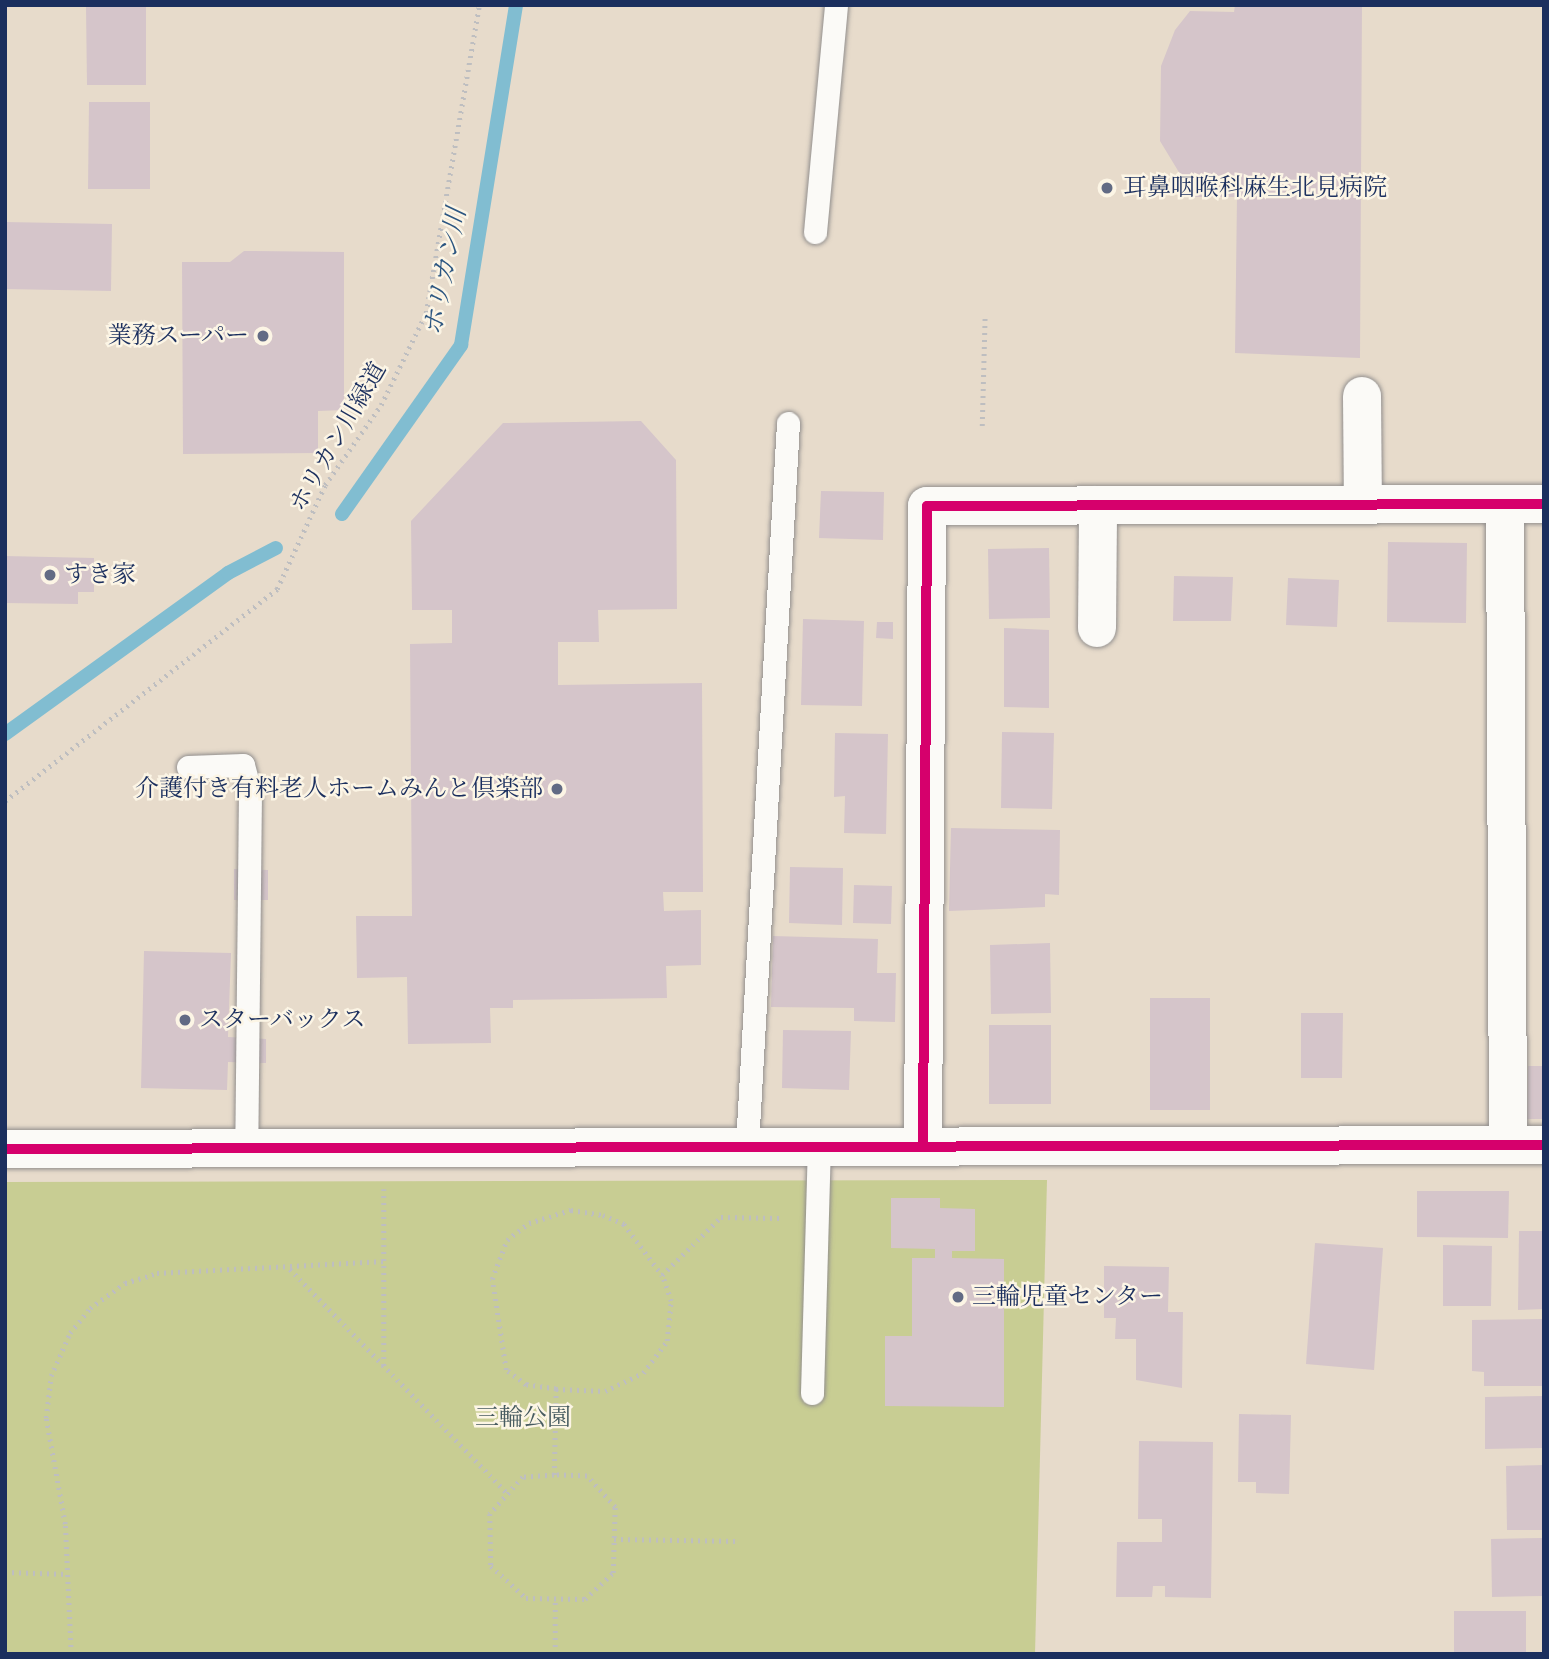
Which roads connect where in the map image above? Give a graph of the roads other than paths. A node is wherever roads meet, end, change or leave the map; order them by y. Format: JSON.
{"nodes":[{"id":1,"x":835,"y":5,"type":"edge"},
{"id":2,"x":815,"y":232,"type":"dead end"},
{"id":3,"x":1362,"y":396,"type":"dead end"},
{"id":4,"x":788,"y":423,"type":"dead end"},
{"id":5,"x":1363,"y":504,"type":"junction"},
{"id":6,"x":1505,"y":504,"type":"junction"},
{"id":7,"x":1544,"y":504,"type":"edge"},
{"id":8,"x":1098,"y":505,"type":"junction"},
{"id":9,"x":1097,"y":628,"type":"dead end"},
{"id":10,"x":188,"y":767,"type":"dead end"},
{"id":11,"x":747,"y":1145,"type":"junction"},
{"id":12,"x":819,"y":1145,"type":"junction"},
{"id":13,"x":1526,"y":1145,"type":"edge"},
{"id":14,"x":923,"y":1146,"type":"junction"},
{"id":15,"x":5,"y":1149,"type":"edge"},
{"id":16,"x":246,"y":1149,"type":"junction"},
{"id":17,"x":812,"y":1393,"type":"dead end"}],
"edges":[{"from":1,"to":2,"type":"lane"},
{"from":3,"to":5,"type":"street"},
{"from":4,"to":11,"type":"lane"},
{"from":5,"to":6,"type":"street"},
{"from":5,"to":8,"type":"street"},
{"from":6,"to":7,"type":"street"},
{"from":6,"to":13,"type":"street"},
{"from":8,"to":9,"type":"street"},
{"from":8,"to":14,"type":"street"},
{"from":10,"to":16,"type":"lane"},
{"from":11,"to":12,"type":"street"},
{"from":11,"to":16,"type":"street"},
{"from":12,"to":14,"type":"street"},
{"from":12,"to":17,"type":"lane"},
{"from":13,"to":14,"type":"street"},
{"from":15,"to":16,"type":"street"}]}
